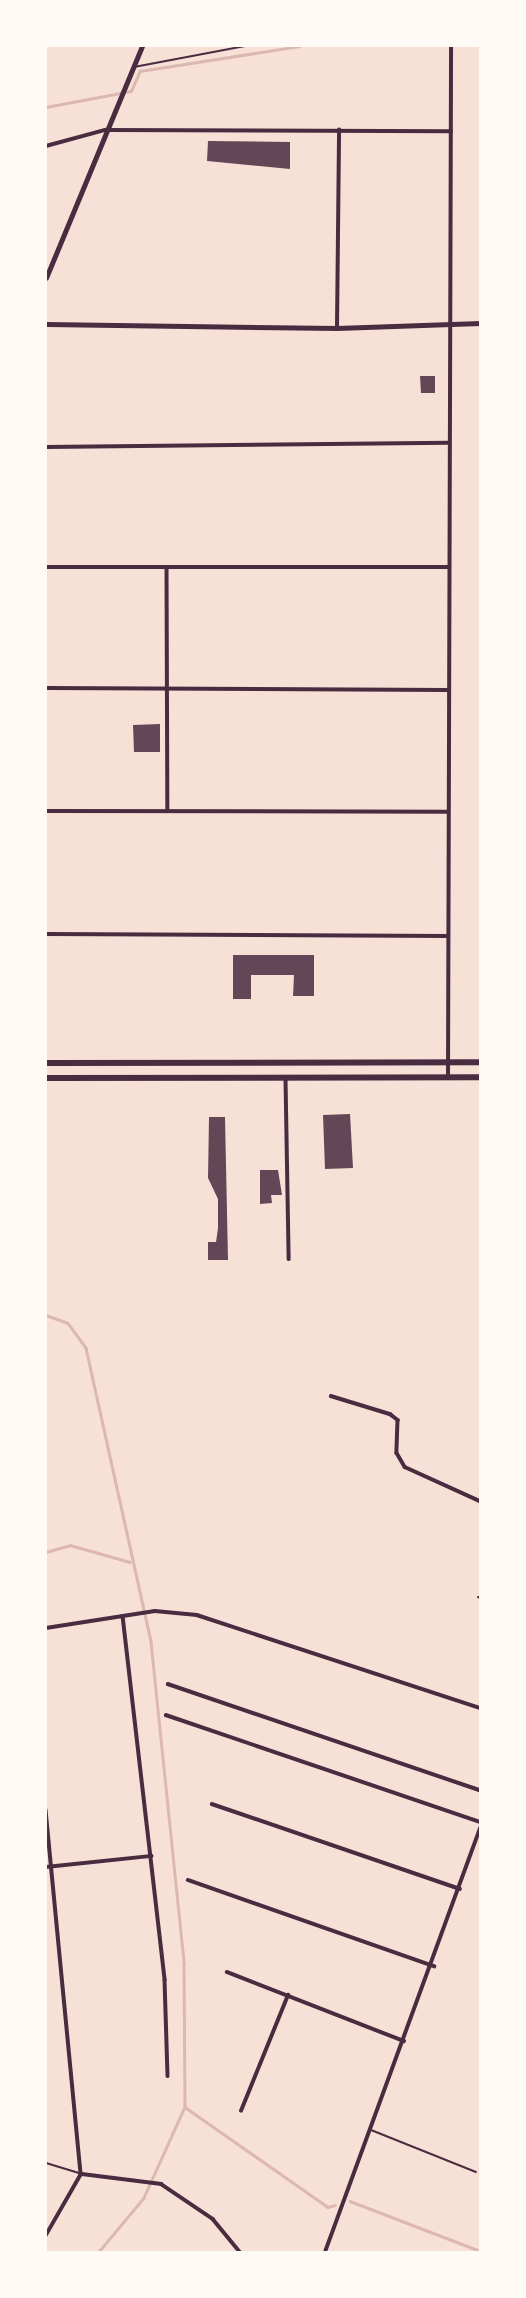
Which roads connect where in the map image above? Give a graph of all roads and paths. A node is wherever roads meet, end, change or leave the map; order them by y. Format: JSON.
{"nodes":[{"id":1,"x":142,"y":46,"type":"edge"},
{"id":2,"x":245,"y":46,"type":"edge"},
{"id":3,"x":451,"y":46,"type":"edge"},
{"id":4,"x":133,"y":67,"type":"junction"},
{"id":5,"x":105,"y":130,"type":"junction"},
{"id":6,"x":339,"y":131,"type":"junction"},
{"id":7,"x":451,"y":131,"type":"junction"},
{"id":8,"x":46,"y":146,"type":"edge"},
{"id":9,"x":46,"y":278,"type":"edge"},
{"id":10,"x":481,"y":323,"type":"edge"},
{"id":11,"x":46,"y":324,"type":"edge"},
{"id":12,"x":449,"y":326,"type":"junction"},
{"id":13,"x":337,"y":328,"type":"junction"},
{"id":14,"x":449,"y":443,"type":"junction"},
{"id":15,"x":46,"y":447,"type":"edge"},
{"id":16,"x":46,"y":567,"type":"edge"},
{"id":17,"x":167,"y":567,"type":"junction"},
{"id":18,"x":449,"y":567,"type":"junction"},
{"id":19,"x":46,"y":688,"type":"edge"},
{"id":20,"x":167,"y":689,"type":"junction"},
{"id":21,"x":448,"y":690,"type":"junction"},
{"id":22,"x":46,"y":811,"type":"edge"},
{"id":23,"x":168,"y":811,"type":"junction"},
{"id":24,"x":448,"y":812,"type":"junction"},
{"id":25,"x":46,"y":934,"type":"edge"},
{"id":26,"x":448,"y":936,"type":"junction"},
{"id":27,"x":448,"y":1062,"type":"junction"},
{"id":28,"x":481,"y":1062,"type":"edge"},
{"id":29,"x":46,"y":1063,"type":"edge"},
{"id":30,"x":448,"y":1077,"type":"junction"},
{"id":31,"x":481,"y":1077,"type":"edge"},
{"id":32,"x":46,"y":1078,"type":"edge"},
{"id":33,"x":286,"y":1079,"type":"junction"},
{"id":34,"x":289,"y":1259,"type":"dead end"},
{"id":35,"x":331,"y":1396,"type":"dead end"},
{"id":36,"x":481,"y":1500,"type":"edge"},
{"id":37,"x":123,"y":1616,"type":"junction"},
{"id":38,"x":46,"y":1628,"type":"edge"},
{"id":39,"x":168,"y":1684,"type":"dead end"},
{"id":40,"x":481,"y":1708,"type":"edge"},
{"id":41,"x":166,"y":1715,"type":"dead end"},
{"id":42,"x":481,"y":1790,"type":"edge"},
{"id":43,"x":212,"y":1804,"type":"dead end"},
{"id":44,"x":46,"y":1810,"type":"edge"},
{"id":45,"x":481,"y":1822,"type":"edge"},
{"id":46,"x":481,"y":1828,"type":"edge"},
{"id":47,"x":151,"y":1856,"type":"junction"},
{"id":48,"x":51,"y":1866,"type":"junction"},
{"id":49,"x":46,"y":1867,"type":"edge"},
{"id":50,"x":188,"y":1880,"type":"dead end"},
{"id":51,"x":460,"y":1889,"type":"junction"},
{"id":52,"x":433,"y":1966,"type":"junction"},
{"id":53,"x":227,"y":1972,"type":"dead end"},
{"id":54,"x":288,"y":1995,"type":"junction"},
{"id":55,"x":405,"y":2042,"type":"junction"},
{"id":56,"x":168,"y":2076,"type":"dead end"},
{"id":57,"x":241,"y":2111,"type":"dead end"},
{"id":58,"x":370,"y":2130,"type":"junction"},
{"id":59,"x":46,"y":2163,"type":"edge"},
{"id":60,"x":476,"y":2172,"type":"dead end"},
{"id":61,"x":81,"y":2174,"type":"junction"},
{"id":62,"x":46,"y":2235,"type":"edge"},
{"id":63,"x":240,"y":2252,"type":"edge"},
{"id":64,"x":325,"y":2252,"type":"edge"}],
"edges":[{"from":1,"to":4,"type":"street"},
{"from":2,"to":4,"type":"lane"},
{"from":3,"to":7,"type":"street"},
{"from":4,"to":5,"type":"street"},
{"from":5,"to":6,"type":"street"},
{"from":5,"to":8,"type":"street"},
{"from":5,"to":9,"type":"street"},
{"from":6,"to":7,"type":"street"},
{"from":6,"to":13,"type":"street"},
{"from":7,"to":12,"type":"street"},
{"from":10,"to":12,"type":"street"},
{"from":11,"to":13,"type":"street"},
{"from":12,"to":13,"type":"street"},
{"from":12,"to":14,"type":"street"},
{"from":14,"to":15,"type":"street"},
{"from":14,"to":18,"type":"street"},
{"from":16,"to":17,"type":"street"},
{"from":17,"to":18,"type":"street"},
{"from":17,"to":20,"type":"street"},
{"from":18,"to":21,"type":"street"},
{"from":19,"to":20,"type":"street"},
{"from":20,"to":21,"type":"street"},
{"from":20,"to":23,"type":"street"},
{"from":21,"to":24,"type":"street"},
{"from":22,"to":23,"type":"street"},
{"from":23,"to":24,"type":"street"},
{"from":24,"to":26,"type":"street"},
{"from":25,"to":26,"type":"street"},
{"from":26,"to":27,"type":"street"},
{"from":27,"to":28,"type":"main road"},
{"from":27,"to":29,"type":"main road"},
{"from":27,"to":30,"type":"street"},
{"from":30,"to":31,"type":"main road"},
{"from":30,"to":33,"type":"main road"},
{"from":32,"to":33,"type":"main road"},
{"from":33,"to":34,"type":"street"},
{"from":35,"to":36,"type":"street"},
{"from":37,"to":38,"type":"street"},
{"from":37,"to":40,"type":"street"},
{"from":37,"to":47,"type":"street"},
{"from":39,"to":42,"type":"street"},
{"from":41,"to":45,"type":"street"},
{"from":43,"to":51,"type":"street"},
{"from":44,"to":48,"type":"street"},
{"from":46,"to":51,"type":"street"},
{"from":47,"to":48,"type":"street"},
{"from":47,"to":56,"type":"street"},
{"from":48,"to":49,"type":"street"},
{"from":48,"to":61,"type":"street"},
{"from":50,"to":52,"type":"street"},
{"from":51,"to":52,"type":"street"},
{"from":52,"to":55,"type":"street"},
{"from":53,"to":54,"type":"street"},
{"from":54,"to":55,"type":"street"},
{"from":54,"to":57,"type":"street"},
{"from":55,"to":58,"type":"street"},
{"from":58,"to":60,"type":"lane"},
{"from":58,"to":64,"type":"street"},
{"from":59,"to":61,"type":"lane"},
{"from":61,"to":62,"type":"street"},
{"from":61,"to":63,"type":"street"}]}
